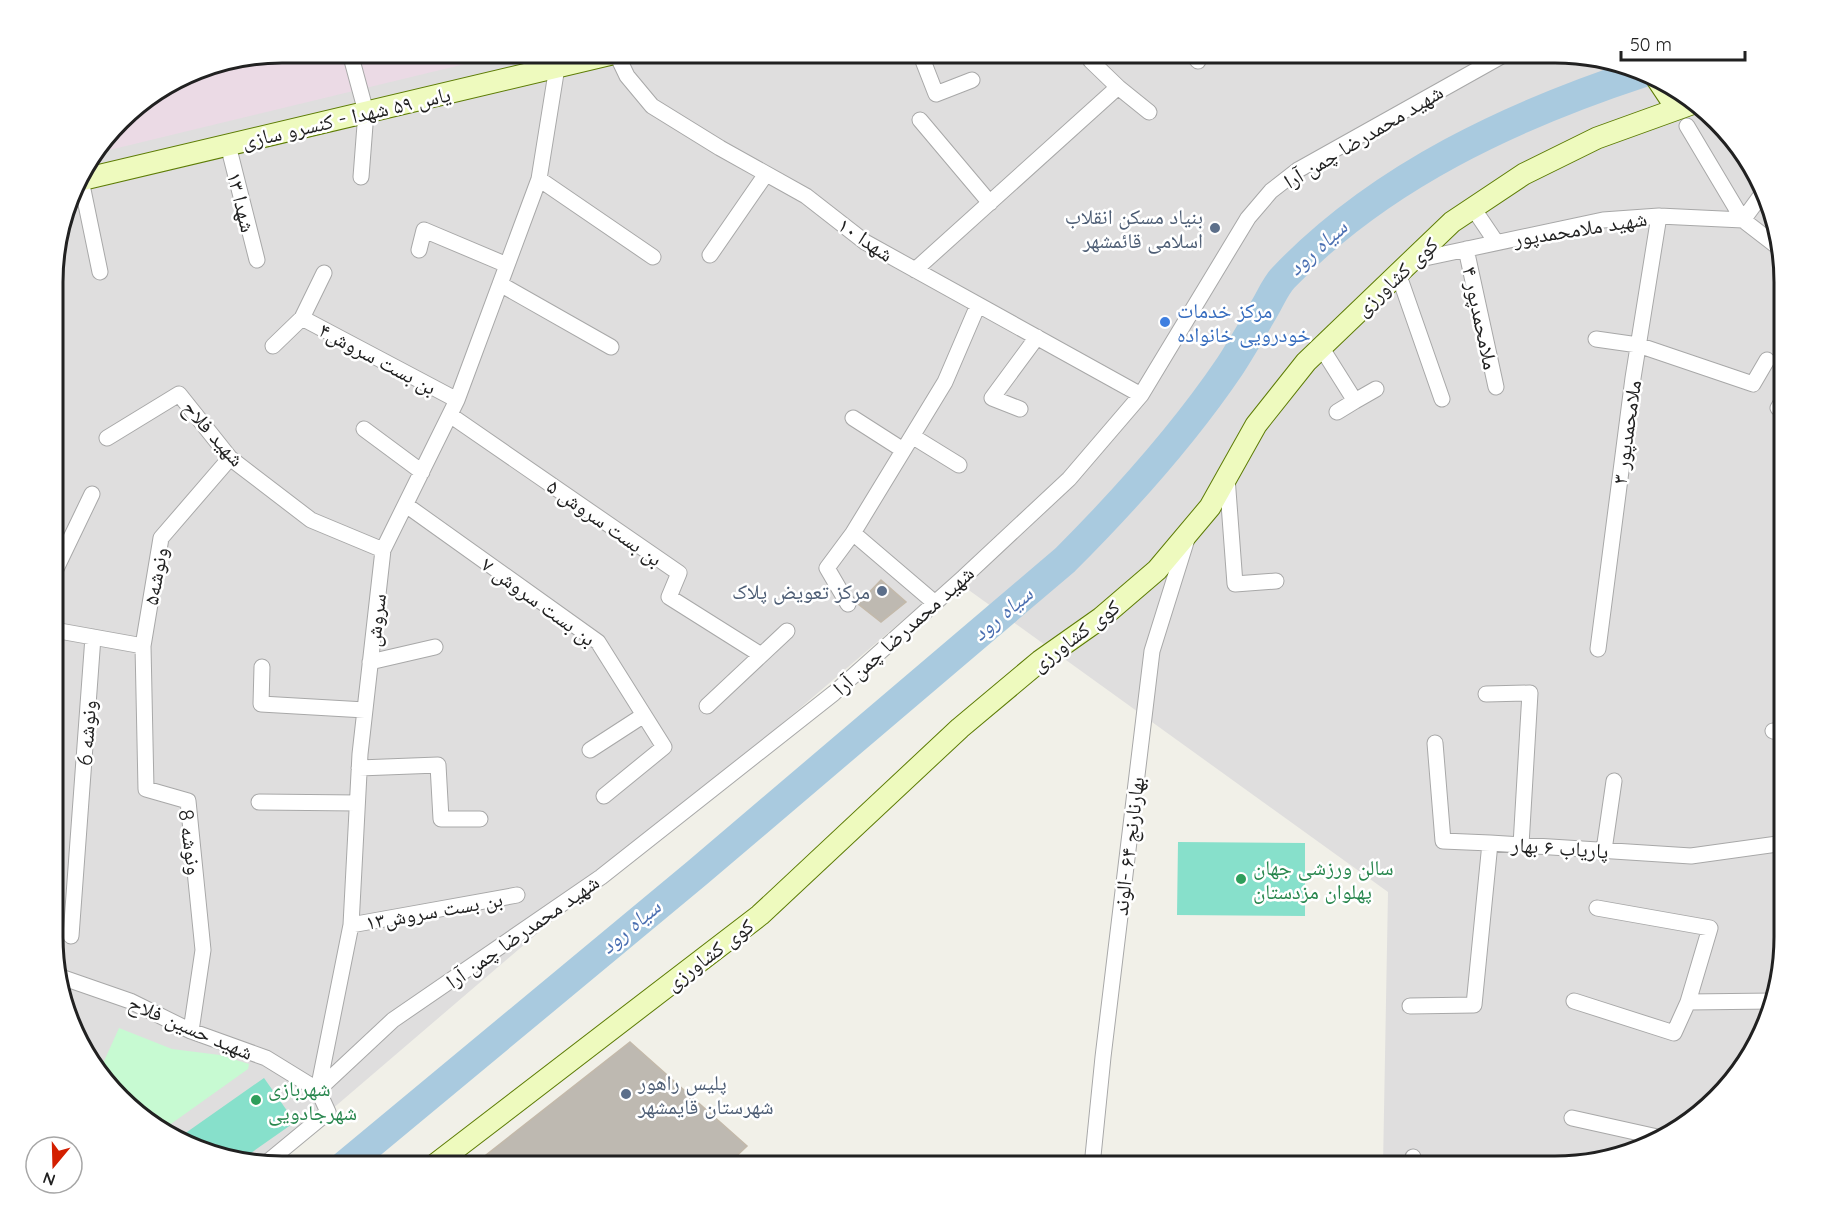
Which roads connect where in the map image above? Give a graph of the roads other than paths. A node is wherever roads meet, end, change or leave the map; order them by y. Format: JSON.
{"nodes":[{"id":1,"x":353,"y":63,"type":"edge"},
{"id":2,"x":573,"y":63,"type":"edge"},
{"id":3,"x":621,"y":63,"type":"edge"},
{"id":4,"x":924,"y":63,"type":"edge"},
{"id":5,"x":1093,"y":63,"type":"edge"},
{"id":6,"x":1488,"y":63,"type":"edge"},
{"id":7,"x":557,"y":67,"type":"junction"},
{"id":8,"x":972,"y":80,"type":"dead end"},
{"id":9,"x":1118,"y":87,"type":"junction"},
{"id":10,"x":1670,"y":96,"type":"edge"},
{"id":11,"x":1682,"y":110,"type":"edge"},
{"id":12,"x":366,"y":112,"type":"junction"},
{"id":13,"x":1149,"y":112,"type":"dead end"},
{"id":14,"x":920,"y":120,"type":"dead end"},
{"id":15,"x":228,"y":145,"type":"junction"},
{"id":16,"x":766,"y":174,"type":"junction"},
{"id":17,"x":360,"y":177,"type":"dead end"},
{"id":18,"x":89,"y":179,"type":"edge"},
{"id":19,"x":539,"y":179,"type":"junction"},
{"id":20,"x":82,"y":194,"type":"edge"},
{"id":21,"x":1758,"y":200,"type":"edge"},
{"id":22,"x":990,"y":203,"type":"junction"},
{"id":23,"x":1473,"y":208,"type":"junction"},
{"id":24,"x":1659,"y":216,"type":"junction"},
{"id":25,"x":1743,"y":220,"type":"junction"},
{"id":26,"x":1770,"y":241,"type":"edge"},
{"id":27,"x":1496,"y":242,"type":"junction"},
{"id":28,"x":1466,"y":249,"type":"junction"},
{"id":29,"x":419,"y":250,"type":"dead end"},
{"id":30,"x":710,"y":255,"type":"dead end"},
{"id":31,"x":653,"y":257,"type":"dead end"},
{"id":32,"x":257,"y":260,"type":"dead end"},
{"id":33,"x":507,"y":266,"type":"junction"},
{"id":34,"x":1404,"y":267,"type":"junction"},
{"id":35,"x":915,"y":270,"type":"junction"},
{"id":36,"x":100,"y":272,"type":"dead end"},
{"id":37,"x":324,"y":273,"type":"dead end"},
{"id":38,"x":500,"y":284,"type":"junction"},
{"id":39,"x":978,"y":305,"type":"junction"},
{"id":40,"x":302,"y":318,"type":"junction"},
{"id":41,"x":1036,"y":337,"type":"junction"},
{"id":42,"x":1596,"y":339,"type":"dead end"},
{"id":43,"x":1638,"y":345,"type":"junction"},
{"id":44,"x":273,"y":346,"type":"dead end"},
{"id":45,"x":611,"y":347,"type":"dead end"},
{"id":46,"x":1321,"y":347,"type":"junction"},
{"id":47,"x":1767,"y":360,"type":"dead end"},
{"id":48,"x":1496,"y":387,"type":"dead end"},
{"id":49,"x":1376,"y":389,"type":"dead end"},
{"id":50,"x":1141,"y":395,"type":"junction"},
{"id":51,"x":1442,"y":399,"type":"dead end"},
{"id":52,"x":457,"y":400,"type":"junction"},
{"id":53,"x":1354,"y":401,"type":"junction"},
{"id":54,"x":1020,"y":409,"type":"dead end"},
{"id":55,"x":1337,"y":412,"type":"dead end"},
{"id":56,"x":450,"y":415,"type":"junction"},
{"id":57,"x":853,"y":418,"type":"dead end"},
{"id":58,"x":364,"y":429,"type":"dead end"},
{"id":59,"x":912,"y":436,"type":"junction"},
{"id":60,"x":107,"y":438,"type":"dead end"},
{"id":61,"x":903,"y":450,"type":"junction"},
{"id":62,"x":230,"y":458,"type":"junction"},
{"id":63,"x":959,"y":465,"type":"dead end"},
{"id":64,"x":422,"y":472,"type":"junction"},
{"id":65,"x":1227,"y":477,"type":"junction"},
{"id":66,"x":92,"y":494,"type":"dead end"},
{"id":67,"x":406,"y":505,"type":"junction"},
{"id":68,"x":1190,"y":531,"type":"junction"},
{"id":69,"x":853,"y":533,"type":"junction"},
{"id":70,"x":383,"y":550,"type":"junction"},
{"id":71,"x":63,"y":554,"type":"edge"},
{"id":72,"x":1276,"y":581,"type":"dead end"},
{"id":73,"x":936,"y":603,"type":"junction"},
{"id":74,"x":848,"y":604,"type":"dead end"},
{"id":75,"x":787,"y":631,"type":"dead end"},
{"id":76,"x":63,"y":632,"type":"edge"},
{"id":77,"x":93,"y":637,"type":"junction"},
{"id":78,"x":142,"y":646,"type":"junction"},
{"id":79,"x":435,"y":647,"type":"dead end"},
{"id":80,"x":1598,"y":649,"type":"dead end"},
{"id":81,"x":761,"y":656,"type":"junction"},
{"id":82,"x":370,"y":662,"type":"junction"},
{"id":83,"x":262,"y":667,"type":"dead end"},
{"id":84,"x":1486,"y":694,"type":"dead end"},
{"id":85,"x":707,"y":706,"type":"dead end"},
{"id":86,"x":365,"y":710,"type":"junction"},
{"id":87,"x":644,"y":715,"type":"junction"},
{"id":88,"x":1434,"y":743,"type":"dead end"},
{"id":89,"x":590,"y":750,"type":"dead end"},
{"id":90,"x":359,"y":768,"type":"junction"},
{"id":91,"x":1614,"y":781,"type":"dead end"},
{"id":92,"x":604,"y":796,"type":"dead end"},
{"id":93,"x":259,"y":802,"type":"dead end"},
{"id":94,"x":357,"y":803,"type":"junction"},
{"id":95,"x":480,"y":819,"type":"dead end"},
{"id":96,"x":1490,"y":843,"type":"junction"},
{"id":97,"x":1774,"y":844,"type":"edge"},
{"id":98,"x":1521,"y":845,"type":"junction"},
{"id":99,"x":1604,"y":850,"type":"junction"},
{"id":100,"x":517,"y":895,"type":"dead end"},
{"id":101,"x":1597,"y":908,"type":"dead end"},
{"id":102,"x":351,"y":925,"type":"junction"},
{"id":103,"x":71,"y":936,"type":"dead end"},
{"id":104,"x":67,"y":979,"type":"edge"},
{"id":105,"x":1574,"y":1001,"type":"dead end"},
{"id":106,"x":1764,"y":1001,"type":"edge"},
{"id":107,"x":1688,"y":1002,"type":"junction"},
{"id":108,"x":1410,"y":1006,"type":"dead end"},
{"id":109,"x":191,"y":1031,"type":"junction"},
{"id":110,"x":318,"y":1090,"type":"junction"},
{"id":111,"x":1572,"y":1118,"type":"dead end"},
{"id":112,"x":1648,"y":1135,"type":"edge"},
{"id":113,"x":275,"y":1156,"type":"edge"},
{"id":114,"x":446,"y":1156,"type":"edge"},
{"id":115,"x":1093,"y":1156,"type":"edge"}],
"edges":[{"from":1,"to":12,"type":"street"},
{"from":2,"to":7,"type":"street","name":"یاس ۵۹ شهدا - کنسرو سازی"},
{"from":3,"to":16,"type":"street","name":"شهدا ۱۰"},
{"from":4,"to":8,"type":"street"},
{"from":5,"to":9,"type":"street"},
{"from":6,"to":50,"type":"street","name":"شهید محمدرضا چمن آرا"},
{"from":7,"to":12,"type":"street","name":"یاس ۵۹ شهدا - کنسرو سازی"},
{"from":7,"to":19,"type":"street","name":"سروش"},
{"from":9,"to":13,"type":"street"},
{"from":9,"to":22,"type":"street"},
{"from":10,"to":11,"type":"street"},
{"from":11,"to":23,"type":"street","name":"کوی کشاورزی"},
{"from":11,"to":25,"type":"street"},
{"from":12,"to":15,"type":"street","name":"یاس ۵۹ شهدا - کنسرو سازی"},
{"from":12,"to":17,"type":"street"},
{"from":14,"to":22,"type":"street"},
{"from":15,"to":18,"type":"street","name":"یاس ۵۹ شهدا - کنسرو سازی"},
{"from":15,"to":32,"type":"street","name":"شهدا ۱۳"},
{"from":16,"to":30,"type":"street"},
{"from":16,"to":35,"type":"street","name":"شهدا ۱۰"},
{"from":19,"to":31,"type":"street"},
{"from":19,"to":33,"type":"street","name":"سروش"},
{"from":20,"to":36,"type":"street"},
{"from":21,"to":25,"type":"street"},
{"from":22,"to":35,"type":"street"},
{"from":23,"to":27,"type":"street"},
{"from":23,"to":34,"type":"street","name":"کوی کشاورزی"},
{"from":24,"to":25,"type":"street","name":"شهید ملامحمدپور"},
{"from":24,"to":27,"type":"street","name":"شهید ملامحمدپور"},
{"from":24,"to":43,"type":"street","name":"ملامحمدپور ۳"},
{"from":25,"to":26,"type":"street"},
{"from":27,"to":28,"type":"street","name":"شهید ملامحمدپور"},
{"from":28,"to":34,"type":"street","name":"شهید ملامحمدپور"},
{"from":28,"to":48,"type":"street","name":"ملامحمدپور ۴"},
{"from":29,"to":33,"type":"street"},
{"from":33,"to":38,"type":"street","name":"سروش"},
{"from":34,"to":46,"type":"street","name":"کوی کشاورزی"},
{"from":34,"to":51,"type":"street"},
{"from":35,"to":39,"type":"street","name":"شهدا ۱۰"},
{"from":37,"to":40,"type":"street"},
{"from":38,"to":45,"type":"street"},
{"from":38,"to":52,"type":"street","name":"سروش"},
{"from":39,"to":41,"type":"street","name":"شهدا ۱۰"},
{"from":39,"to":59,"type":"street"},
{"from":40,"to":44,"type":"street","name":"بن بست سروش۴"},
{"from":40,"to":52,"type":"street","name":"بن بست سروش۴"},
{"from":41,"to":50,"type":"street","name":"شهدا ۱۰"},
{"from":41,"to":54,"type":"street"},
{"from":42,"to":43,"type":"street"},
{"from":43,"to":47,"type":"street"},
{"from":43,"to":80,"type":"street","name":"ملامحمدپور ۳"},
{"from":46,"to":53,"type":"street"},
{"from":46,"to":65,"type":"street","name":"کوی کشاورزی"},
{"from":49,"to":53,"type":"street"},
{"from":50,"to":73,"type":"street","name":"شهید محمدرضا چمن آرا"},
{"from":52,"to":56,"type":"street","name":"سروش"},
{"from":53,"to":55,"type":"street"},
{"from":56,"to":64,"type":"street","name":"سروش"},
{"from":56,"to":81,"type":"street","name":"بن بست سروش ۵"},
{"from":57,"to":61,"type":"street"},
{"from":58,"to":64,"type":"street"},
{"from":59,"to":61,"type":"street"},
{"from":59,"to":63,"type":"street"},
{"from":60,"to":62,"type":"street","name":"شهید فلاح"},
{"from":61,"to":69,"type":"street"},
{"from":62,"to":70,"type":"street","name":"شهید فلاح"},
{"from":62,"to":78,"type":"street","name":"ونوشه۵"},
{"from":64,"to":67,"type":"street","name":"سروش"},
{"from":65,"to":68,"type":"street","name":"کوی کشاورزی"},
{"from":65,"to":72,"type":"street"},
{"from":66,"to":71,"type":"street"},
{"from":67,"to":70,"type":"street","name":"سروش"},
{"from":67,"to":87,"type":"street","name":"بن بست سروش ۷"},
{"from":68,"to":114,"type":"street","name":"کوی کشاورزی"},
{"from":68,"to":115,"type":"street","name":"بهارنارنج ۶۴ -الوند"},
{"from":69,"to":73,"type":"street"},
{"from":69,"to":74,"type":"street"},
{"from":70,"to":82,"type":"street","name":"سروش"},
{"from":73,"to":110,"type":"street","name":"شهید محمدرضا چمن آرا"},
{"from":75,"to":81,"type":"street"},
{"from":76,"to":77,"type":"street"},
{"from":77,"to":78,"type":"street"},
{"from":77,"to":103,"type":"street","name":"ونوشه 6"},
{"from":78,"to":109,"type":"street","name":"ونوشه 8"},
{"from":79,"to":82,"type":"street"},
{"from":81,"to":85,"type":"street"},
{"from":82,"to":86,"type":"street","name":"سروش"},
{"from":83,"to":86,"type":"street"},
{"from":84,"to":98,"type":"street"},
{"from":86,"to":90,"type":"street","name":"سروش"},
{"from":87,"to":89,"type":"street"},
{"from":87,"to":92,"type":"street","name":"بن بست سروش ۷"},
{"from":88,"to":96,"type":"street"},
{"from":90,"to":94,"type":"street","name":"سروش"},
{"from":90,"to":95,"type":"street"},
{"from":91,"to":99,"type":"street"},
{"from":93,"to":94,"type":"street"},
{"from":94,"to":102,"type":"street","name":"سروش"},
{"from":96,"to":98,"type":"street","name":"پاریاب ۶ بهار"},
{"from":96,"to":108,"type":"street","name":"پاریاب ۶ بهار"},
{"from":97,"to":99,"type":"street","name":"پاریاب ۶ بهار"},
{"from":98,"to":99,"type":"street","name":"پاریاب ۶ بهار"},
{"from":100,"to":102,"type":"street","name":"بن بست سروش۱۳"},
{"from":101,"to":107,"type":"street"},
{"from":102,"to":110,"type":"street","name":"سروش"},
{"from":104,"to":109,"type":"street","name":"شهید حسین فلاح"},
{"from":105,"to":107,"type":"street"},
{"from":106,"to":107,"type":"street"},
{"from":109,"to":110,"type":"street","name":"شهید حسین فلاح"},
{"from":110,"to":113,"type":"street"},
{"from":111,"to":112,"type":"street"}]}
